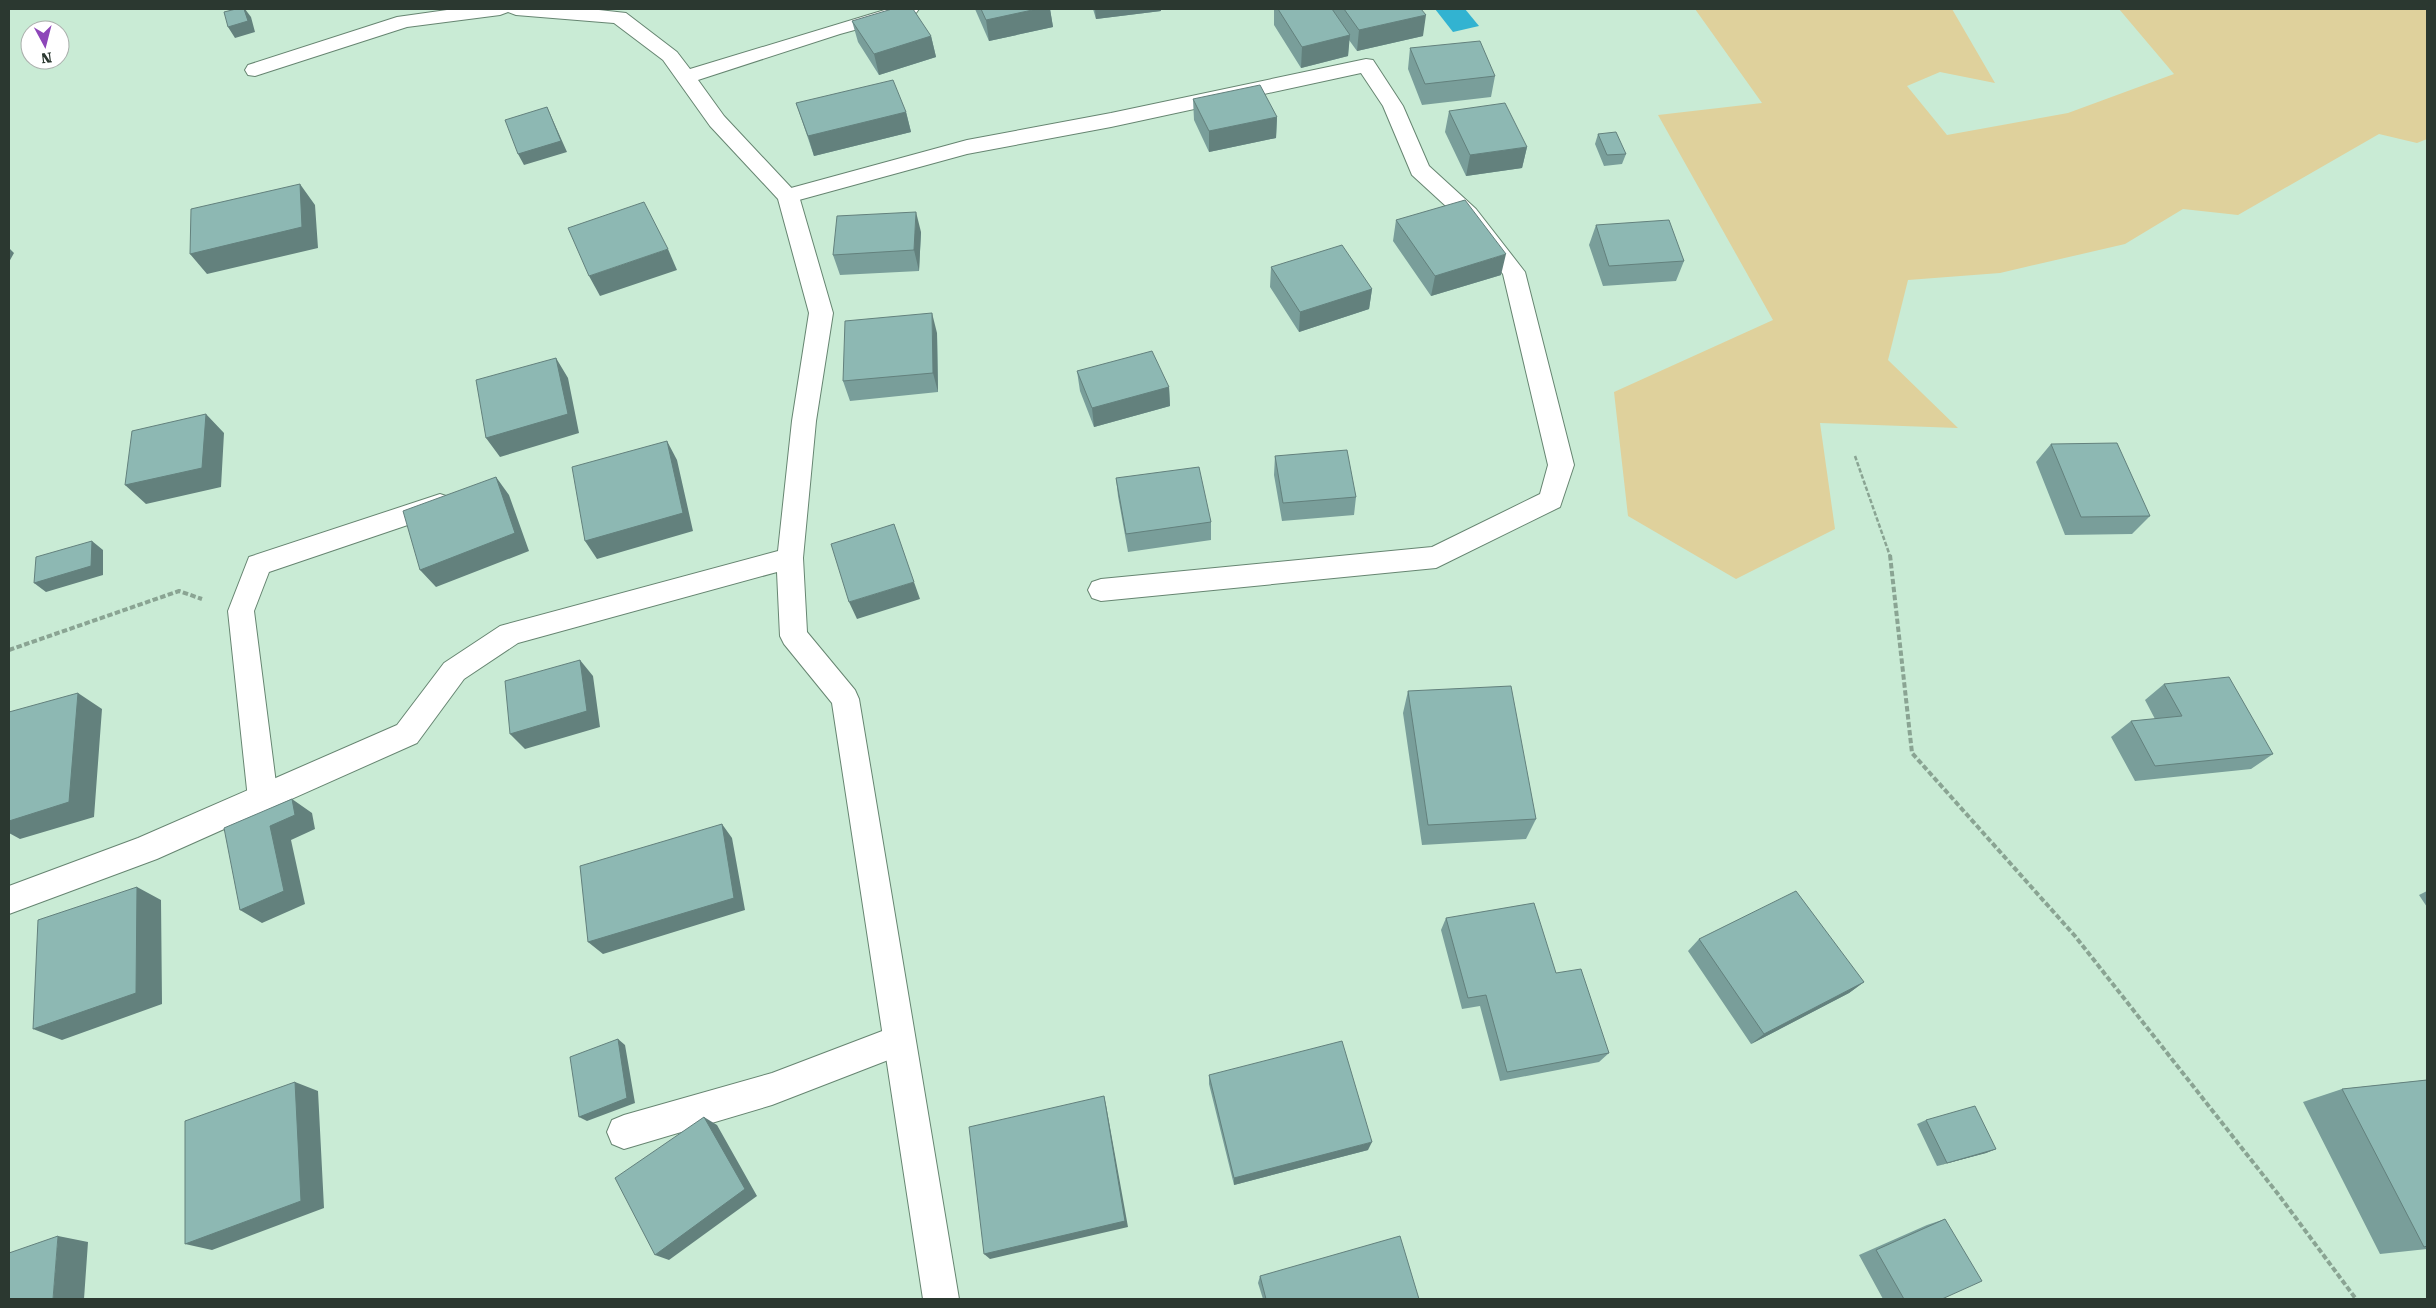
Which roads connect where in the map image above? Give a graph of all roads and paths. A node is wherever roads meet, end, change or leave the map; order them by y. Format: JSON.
{"nodes":[{"id":1,"x":500,"y":9,"type":"edge"},
{"id":2,"x":516,"y":9,"type":"edge"},
{"id":3,"x":909,"y":9,"type":"edge"},
{"id":4,"x":255,"y":70,"type":"dead end"},
{"id":5,"x":685,"y":77,"type":"junction"},
{"id":6,"x":788,"y":196,"type":"junction"},
{"id":7,"x":1855,"y":456,"type":"dead end"},
{"id":8,"x":465,"y":496,"type":"edge"},
{"id":9,"x":790,"y":558,"type":"junction"},
{"id":10,"x":1101,"y":590,"type":"dead end"},
{"id":11,"x":241,"y":611,"type":"junction"},
{"id":12,"x":9,"y":650,"type":"edge"},
{"id":13,"x":263,"y":800,"type":"junction"},
{"id":14,"x":9,"y":900,"type":"edge"},
{"id":15,"x":898,"y":1041,"type":"junction"},
{"id":16,"x":624,"y":1132,"type":"dead end"},
{"id":17,"x":941,"y":1299,"type":"edge"},
{"id":18,"x":2356,"y":1299,"type":"edge"}],
"edges":[{"from":1,"to":4,"type":"street"},
{"from":2,"to":5,"type":"street"},
{"from":3,"to":5,"type":"street"},
{"from":5,"to":6,"type":"street"},
{"from":6,"to":9,"type":"street"},
{"from":6,"to":10,"type":"street"},
{"from":7,"to":18,"type":"path"},
{"from":8,"to":11,"type":"street"},
{"from":9,"to":13,"type":"street"},
{"from":9,"to":15,"type":"street"},
{"from":11,"to":12,"type":"path"},
{"from":11,"to":13,"type":"street"},
{"from":13,"to":14,"type":"street"},
{"from":15,"to":16,"type":"street"},
{"from":15,"to":17,"type":"street"}]}
